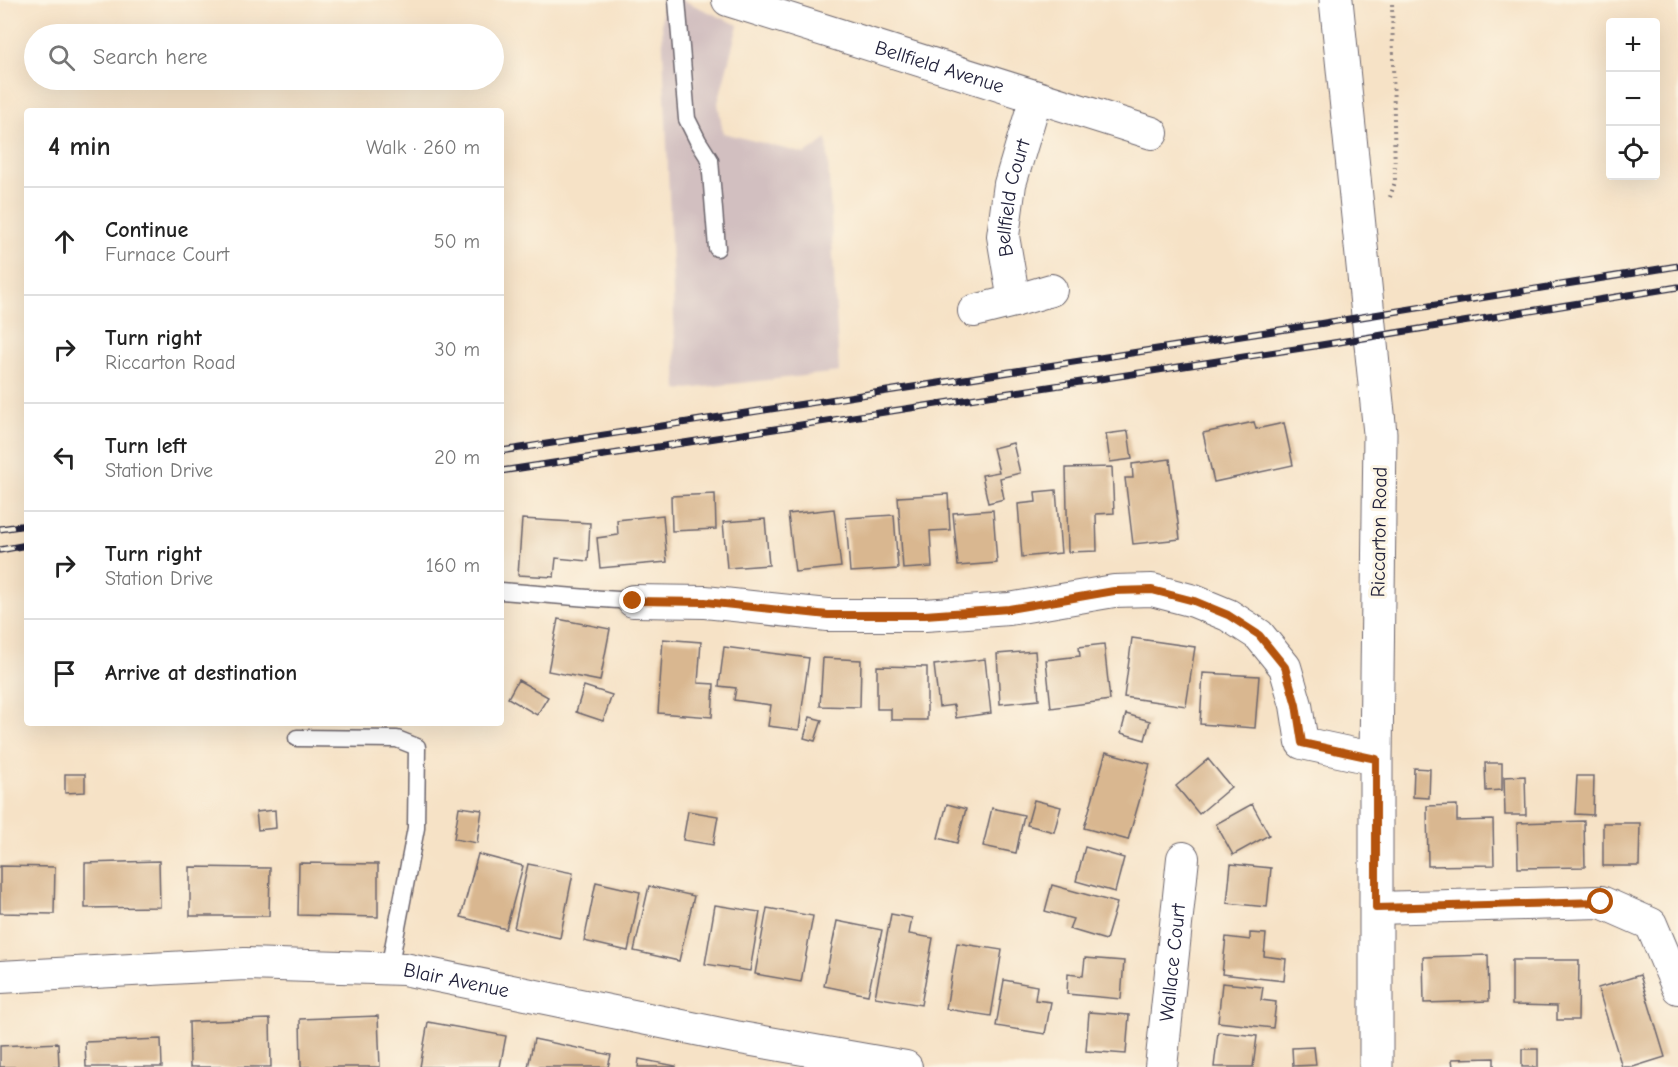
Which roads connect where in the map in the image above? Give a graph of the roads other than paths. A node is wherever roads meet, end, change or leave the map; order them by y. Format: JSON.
{"nodes":[{"id":1,"x":677,"y":0,"type":"edge"},
{"id":2,"x":728,"y":0,"type":"edge"},
{"id":3,"x":1336,"y":0,"type":"edge"},
{"id":4,"x":1036,"y":97,"type":"junction"},
{"id":5,"x":1152,"y":133,"type":"dead end"},
{"id":6,"x":717,"y":248,"type":"dead end"},
{"id":7,"x":1051,"y":290,"type":"dead end"},
{"id":8,"x":1014,"y":302,"type":"junction"},
{"id":9,"x":974,"y":311,"type":"dead end"},
{"id":10,"x":504,"y":591,"type":"edge"},
{"id":11,"x":633,"y":601,"type":"joint"},
{"id":12,"x":297,"y":738,"type":"dead end"},
{"id":13,"x":1376,"y":759,"type":"junction"},
{"id":14,"x":1183,"y":858,"type":"dead end"},
{"id":15,"x":1376,"y":908,"type":"junction"},
{"id":16,"x":389,"y":969,"type":"junction"},
{"id":17,"x":0,"y":977,"type":"edge"},
{"id":18,"x":1678,"y":988,"type":"edge"},
{"id":19,"x":906,"y":1067,"type":"edge"},
{"id":20,"x":1161,"y":1067,"type":"edge"},
{"id":21,"x":1376,"y":1067,"type":"edge"}],
"edges":[{"from":1,"to":6,"type":"lane"},
{"from":2,"to":4,"type":"street","name":"Bellfield Avenue"},
{"from":3,"to":13,"type":"main road","name":"Riccarton Road"},
{"from":4,"to":5,"type":"street","name":"Bellfield Avenue"},
{"from":4,"to":8,"type":"street","name":"Bellfield Court"},
{"from":7,"to":8,"type":"street"},
{"from":8,"to":9,"type":"street"},
{"from":10,"to":11,"type":"lane"},
{"from":11,"to":13,"type":"street"},
{"from":12,"to":16,"type":"lane"},
{"from":13,"to":15,"type":"main road","name":"Riccarton Road"},
{"from":14,"to":20,"type":"street","name":"Wallace Court"},
{"from":15,"to":18,"type":"street"},
{"from":15,"to":21,"type":"main road","name":"Riccarton Road"},
{"from":16,"to":17,"type":"street","name":"Blair Avenue"},
{"from":16,"to":19,"type":"street","name":"Blair Avenue"}]}
